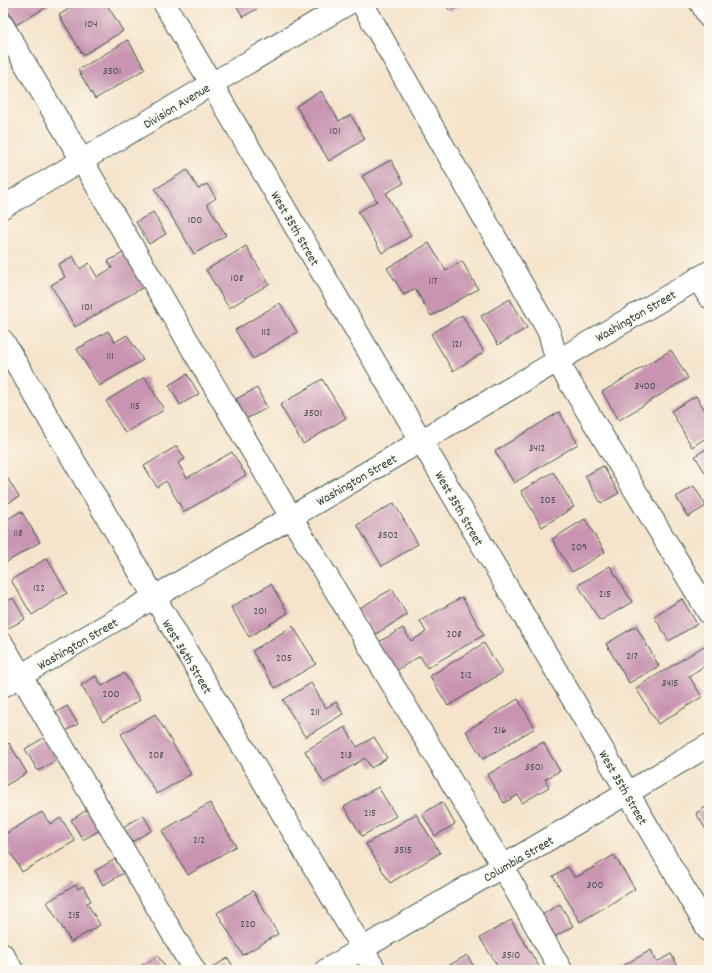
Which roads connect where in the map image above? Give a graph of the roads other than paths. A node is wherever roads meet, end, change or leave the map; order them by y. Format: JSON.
{"nodes":[{"id":1,"x":164,"y":3,"type":"edge"},
{"id":2,"x":349,"y":3,"type":"edge"},
{"id":3,"x":362,"y":3,"type":"edge"},
{"id":4,"x":701,"y":3,"type":"edge"},
{"id":5,"x":709,"y":17,"type":"edge"},
{"id":6,"x":3,"y":26,"type":"edge"},
{"id":7,"x":212,"y":84,"type":"junction"},
{"id":8,"x":82,"y":160,"type":"junction"},
{"id":9,"x":3,"y":207,"type":"edge"},
{"id":10,"x":704,"y":275,"type":"edge"},
{"id":11,"x":709,"y":297,"type":"edge"},
{"id":12,"x":3,"y":341,"type":"edge"},
{"id":13,"x":557,"y":361,"type":"junction"},
{"id":14,"x":421,"y":441,"type":"junction"},
{"id":15,"x":291,"y":517,"type":"junction"},
{"id":16,"x":154,"y":598,"type":"junction"},
{"id":17,"x":709,"y":613,"type":"edge"},
{"id":18,"x":3,"y":645,"type":"edge"},
{"id":19,"x":12,"y":681,"type":"edge"},
{"id":20,"x":709,"y":745,"type":"edge"},
{"id":21,"x":628,"y":793,"type":"junction"},
{"id":22,"x":502,"y":867,"type":"junction"},
{"id":23,"x":709,"y":931,"type":"edge"},
{"id":24,"x":362,"y":948,"type":"junction"},
{"id":25,"x":3,"y":955,"type":"edge"},
{"id":26,"x":12,"y":970,"type":"edge"},
{"id":27,"x":194,"y":970,"type":"edge"},
{"id":28,"x":326,"y":970,"type":"edge"},
{"id":29,"x":375,"y":970,"type":"edge"},
{"id":30,"x":561,"y":970,"type":"edge"}],
"edges":[{"from":1,"to":7,"type":"street","name":"West 35th Street"},
{"from":2,"to":7,"type":"street","name":"Division Avenue"},
{"from":3,"to":13,"type":"street"},
{"from":4,"to":5,"type":"street"},
{"from":6,"to":8,"type":"street"},
{"from":7,"to":8,"type":"street","name":"Division Avenue"},
{"from":7,"to":14,"type":"street","name":"West 35th Street"},
{"from":8,"to":9,"type":"street","name":"Division Avenue"},
{"from":8,"to":15,"type":"street"},
{"from":10,"to":11,"type":"street"},
{"from":10,"to":13,"type":"street","name":"Washington Street"},
{"from":12,"to":16,"type":"street","name":"West 36th Street"},
{"from":13,"to":14,"type":"street","name":"Washington Street"},
{"from":13,"to":17,"type":"street"},
{"from":14,"to":15,"type":"street","name":"Washington Street"},
{"from":14,"to":21,"type":"street","name":"West 35th Street"},
{"from":15,"to":16,"type":"street","name":"Washington Street"},
{"from":15,"to":22,"type":"street"},
{"from":16,"to":19,"type":"street","name":"Washington Street"},
{"from":16,"to":24,"type":"street","name":"West 36th Street"},
{"from":18,"to":19,"type":"street"},
{"from":19,"to":27,"type":"street"},
{"from":20,"to":21,"type":"street","name":"Columbia Street"},
{"from":21,"to":22,"type":"street","name":"Columbia Street"},
{"from":21,"to":23,"type":"street","name":"West 35th Street"},
{"from":22,"to":24,"type":"street","name":"Columbia Street"},
{"from":22,"to":30,"type":"street"},
{"from":24,"to":28,"type":"street","name":"Columbia Street"},
{"from":24,"to":29,"type":"street","name":"West 36th Street"},
{"from":25,"to":26,"type":"street"}]}
